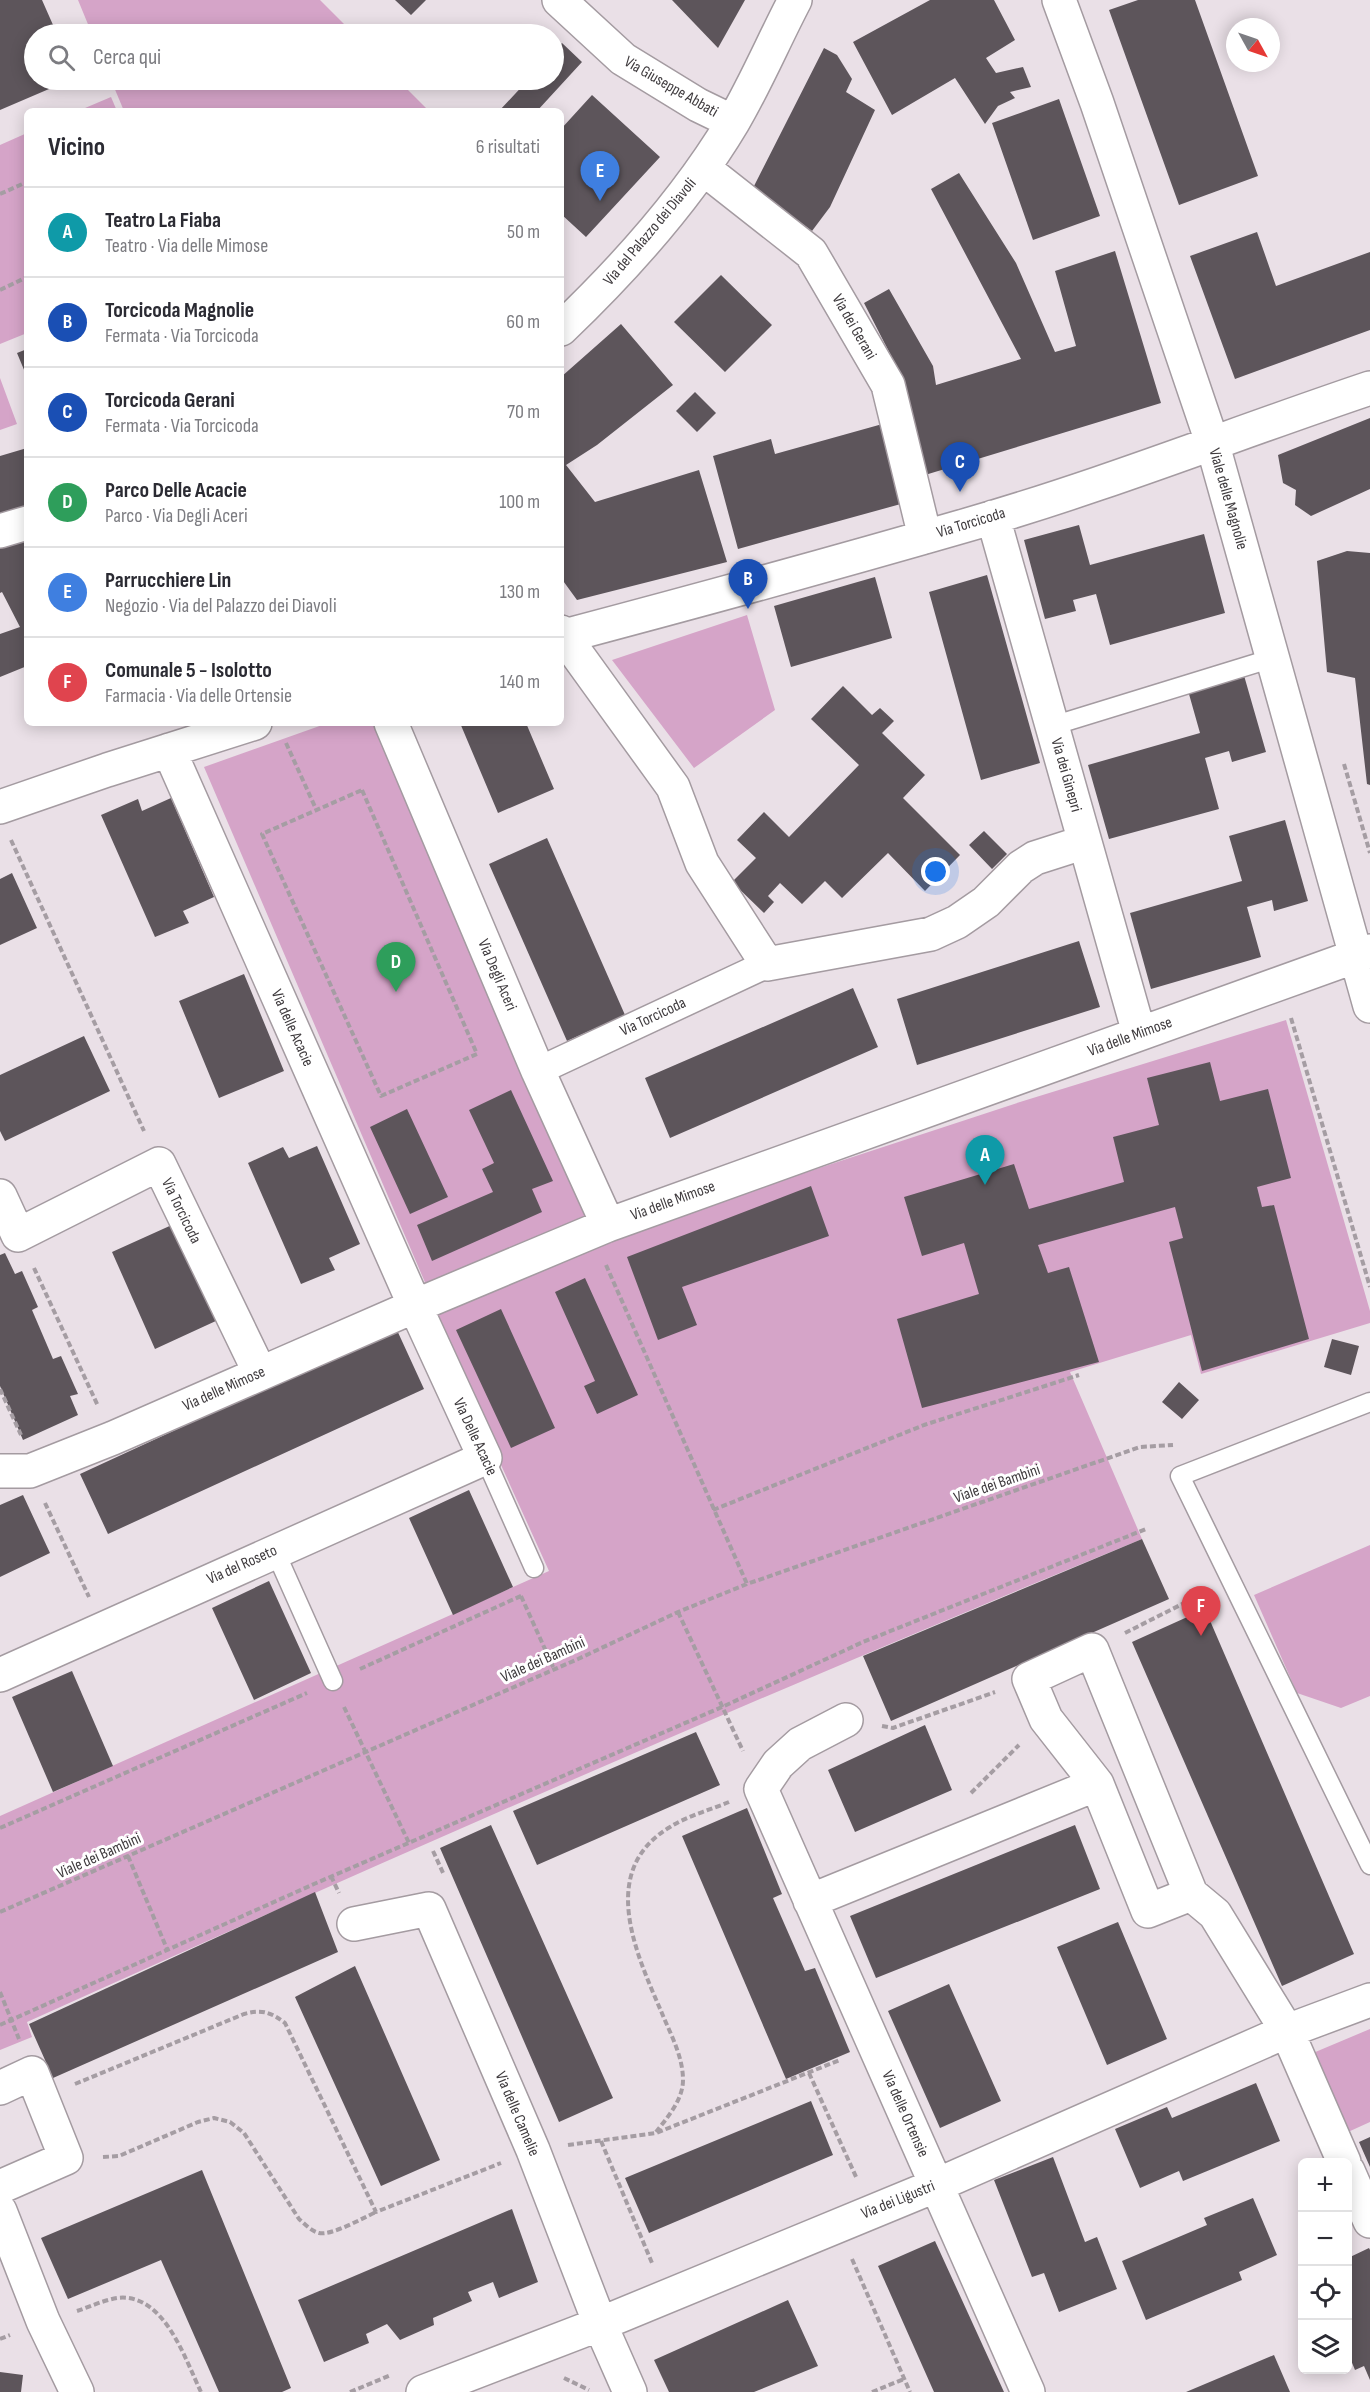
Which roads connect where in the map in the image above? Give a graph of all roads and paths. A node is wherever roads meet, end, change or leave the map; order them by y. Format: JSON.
{"nodes":[{"id":1,"x":559,"y":0,"type":"edge"},
{"id":2,"x":795,"y":0,"type":"edge"},
{"id":3,"x":1059,"y":0,"type":"edge"},
{"id":4,"x":733,"y":122,"type":"junction"},
{"id":5,"x":703,"y":168,"type":"junction"},
{"id":6,"x":24,"y":183,"type":"edge"},
{"id":7,"x":0,"y":194,"type":"edge"},
{"id":8,"x":24,"y":278,"type":"edge"},
{"id":9,"x":0,"y":290,"type":"edge"},
{"id":10,"x":564,"y":326,"type":"edge"},
{"id":11,"x":1370,"y":388,"type":"edge"},
{"id":12,"x":1212,"y":442,"type":"junction"},
{"id":13,"x":993,"y":517,"type":"junction"},
{"id":14,"x":24,"y":524,"type":"edge"},
{"id":15,"x":0,"y":531,"type":"edge"},
{"id":16,"x":925,"y":537,"type":"junction"},
{"id":17,"x":564,"y":634,"type":"edge"},
{"id":18,"x":564,"y":638,"type":"edge"},
{"id":19,"x":1273,"y":658,"type":"junction"},
{"id":20,"x":392,"y":726,"type":"edge"},
{"id":21,"x":1052,"y":726,"type":"junction"},
{"id":22,"x":268,"y":728,"type":"edge"},
{"id":23,"x":169,"y":750,"type":"junction"},
{"id":24,"x":0,"y":807,"type":"edge"},
{"id":25,"x":316,"y":809,"type":"junction"},
{"id":26,"x":10,"y":838,"type":"dead end"},
{"id":27,"x":1085,"y":842,"type":"junction"},
{"id":28,"x":1363,"y":953,"type":"edge"},
{"id":29,"x":767,"y":964,"type":"junction"},
{"id":30,"x":1370,"y":1006,"type":"edge"},
{"id":31,"x":1290,"y":1014,"type":"dead end"},
{"id":32,"x":1139,"y":1033,"type":"junction"},
{"id":33,"x":538,"y":1071,"type":"junction"},
{"id":34,"x":159,"y":1164,"type":"junction"},
{"id":35,"x":0,"y":1196,"type":"edge"},
{"id":36,"x":599,"y":1228,"type":"junction"},
{"id":37,"x":18,"y":1235,"type":"junction"},
{"id":38,"x":1370,"y":1287,"type":"edge"},
{"id":39,"x":415,"y":1306,"type":"junction"},
{"id":40,"x":260,"y":1373,"type":"junction"},
{"id":41,"x":1079,"y":1375,"type":"dead end"},
{"id":42,"x":1370,"y":1402,"type":"edge"},
{"id":43,"x":113,"y":1438,"type":"junction"},
{"id":44,"x":485,"y":1458,"type":"junction"},
{"id":45,"x":1107,"y":1458,"type":"dead end"},
{"id":46,"x":15,"y":1471,"type":"edge"},
{"id":47,"x":713,"y":1510,"type":"junction"},
{"id":48,"x":1146,"y":1529,"type":"dead end"},
{"id":49,"x":275,"y":1551,"type":"junction"},
{"id":50,"x":534,"y":1568,"type":"dead end"},
{"id":51,"x":1231,"y":1580,"type":"junction"},
{"id":52,"x":747,"y":1584,"type":"junction"},
{"id":53,"x":529,"y":1593,"type":"dead end"},
{"id":54,"x":521,"y":1596,"type":"junction"},
{"id":55,"x":678,"y":1612,"type":"junction"},
{"id":56,"x":104,"y":1627,"type":"junction"},
{"id":57,"x":1092,"y":1650,"type":"junction"},
{"id":58,"x":554,"y":1669,"type":"junction"},
{"id":59,"x":0,"y":1675,"type":"edge"},
{"id":60,"x":1029,"y":1679,"type":"junction"},
{"id":61,"x":333,"y":1681,"type":"junction"},
{"id":62,"x":722,"y":1707,"type":"junction"},
{"id":63,"x":1046,"y":1719,"type":"junction"},
{"id":64,"x":846,"y":1720,"type":"joint"},
{"id":65,"x":366,"y":1752,"type":"junction"},
{"id":66,"x":1097,"y":1784,"type":"junction"},
{"id":67,"x":761,"y":1789,"type":"junction"},
{"id":68,"x":968,"y":1796,"type":"dead end"},
{"id":69,"x":0,"y":1828,"type":"edge"},
{"id":70,"x":409,"y":1844,"type":"junction"},
{"id":71,"x":128,"y":1856,"type":"junction"},
{"id":72,"x":1370,"y":1865,"type":"edge"},
{"id":73,"x":1191,"y":1893,"type":"junction"},
{"id":74,"x":810,"y":1901,"type":"junction"},
{"id":75,"x":0,"y":1912,"type":"edge"},
{"id":76,"x":354,"y":1924,"type":"dead end"},
{"id":77,"x":167,"y":1950,"type":"junction"},
{"id":78,"x":0,"y":1992,"type":"edge"},
{"id":79,"x":1370,"y":2000,"type":"edge"},
{"id":80,"x":11,"y":2020,"type":"junction"},
{"id":81,"x":0,"y":2025,"type":"edge"},
{"id":82,"x":1287,"y":2031,"type":"junction"},
{"id":83,"x":874,"y":2047,"type":"junction"},
{"id":84,"x":809,"y":2073,"type":"junction"},
{"id":85,"x":37,"y":2085,"type":"junction"},
{"id":86,"x":0,"y":2088,"type":"edge"},
{"id":87,"x":656,"y":2133,"type":"junction"},
{"id":88,"x":602,"y":2140,"type":"junction"},
{"id":89,"x":533,"y":2150,"type":"junction"},
{"id":90,"x":66,"y":2158,"type":"junction"},
{"id":91,"x":1342,"y":2158,"type":"edge"},
{"id":92,"x":1352,"y":2182,"type":"edge"},
{"id":93,"x":937,"y":2185,"type":"junction"},
{"id":94,"x":0,"y":2187,"type":"edge"},
{"id":95,"x":861,"y":2188,"type":"dead end"},
{"id":96,"x":0,"y":2211,"type":"edge"},
{"id":97,"x":376,"y":2212,"type":"junction"},
{"id":98,"x":1370,"y":2221,"type":"edge"},
{"id":99,"x":838,"y":2225,"type":"junction"},
{"id":100,"x":653,"y":2265,"type":"dead end"},
{"id":101,"x":43,"y":2321,"type":"junction"},
{"id":102,"x":600,"y":2324,"type":"junction"},
{"id":103,"x":904,"y":2379,"type":"junction"},
{"id":104,"x":77,"y":2392,"type":"edge"},
{"id":105,"x":201,"y":2392,"type":"edge"},
{"id":106,"x":423,"y":2392,"type":"edge"},
{"id":107,"x":630,"y":2392,"type":"edge"},
{"id":108,"x":872,"y":2392,"type":"edge"},
{"id":109,"x":910,"y":2392,"type":"edge"},
{"id":110,"x":1028,"y":2392,"type":"edge"}],
"edges":[{"from":1,"to":4,"type":"street","name":"Via Giuseppe Abbati"},
{"from":2,"to":4,"type":"street","name":"Via del Palazzo dei Diavoli"},
{"from":3,"to":12,"type":"street","name":"Viale delle Magnolie"},
{"from":4,"to":5,"type":"street","name":"Via del Palazzo dei Diavoli"},
{"from":5,"to":10,"type":"street","name":"Via del Palazzo dei Diavoli"},
{"from":5,"to":16,"type":"street","name":"Via dei Gerani"},
{"from":6,"to":7,"type":"path"},
{"from":8,"to":9,"type":"path"},
{"from":11,"to":12,"type":"street","name":"Via Torcicoda"},
{"from":12,"to":13,"type":"street","name":"Via Torcicoda"},
{"from":12,"to":19,"type":"street","name":"Viale delle Magnolie"},
{"from":13,"to":16,"type":"street","name":"Via Torcicoda"},
{"from":13,"to":21,"type":"street","name":"Via dei Ginepri"},
{"from":14,"to":15,"type":"street"},
{"from":16,"to":17,"type":"street","name":"Via Torcicoda"},
{"from":18,"to":29,"type":"street","name":"Via Torcicoda"},
{"from":19,"to":21,"type":"lane"},
{"from":19,"to":28,"type":"street","name":"Viale delle Magnolie"},
{"from":20,"to":33,"type":"street","name":"Via Degli Aceri"},
{"from":21,"to":27,"type":"street","name":"Via dei Ginepri"},
{"from":22,"to":23,"type":"street"},
{"from":22,"to":25,"type":"path"},
{"from":23,"to":24,"type":"street"},
{"from":23,"to":39,"type":"street","name":"Via delle Acacie"},
{"from":25,"to":25,"type":"path"},
{"from":26,"to":34,"type":"path"},
{"from":27,"to":29,"type":"street","name":"Via Torcicoda"},
{"from":27,"to":32,"type":"street","name":"Via dei Ginepri"},
{"from":28,"to":30,"type":"street","name":"Viale delle Magnolie"},
{"from":28,"to":32,"type":"street","name":"Via delle Mimose"},
{"from":29,"to":33,"type":"street","name":"Via Torcicoda"},
{"from":31,"to":38,"type":"path"},
{"from":32,"to":36,"type":"street","name":"Via delle Mimose"},
{"from":33,"to":36,"type":"street","name":"Via Degli Aceri"},
{"from":34,"to":37,"type":"street","name":"Via Torcicoda"},
{"from":34,"to":40,"type":"street","name":"Via Torcicoda"},
{"from":35,"to":37,"type":"street"},
{"from":36,"to":39,"type":"street","name":"Via delle Mimose"},
{"from":36,"to":47,"type":"path"},
{"from":37,"to":43,"type":"path"},
{"from":39,"to":40,"type":"street","name":"Via delle Mimose"},
{"from":39,"to":44,"type":"street","name":"Via Delle Acacie"},
{"from":40,"to":43,"type":"street","name":"Via delle Mimose"},
{"from":41,"to":47,"type":"path"},
{"from":42,"to":51,"type":"lane"},
{"from":43,"to":46,"type":"street","name":"Via delle Mimose"},
{"from":44,"to":49,"type":"street","name":"Via del Roseto"},
{"from":44,"to":50,"type":"lane","name":"Via Delle Acacie"},
{"from":45,"to":52,"type":"path","name":"Viale dei Bambini"},
{"from":46,"to":56,"type":"path"},
{"from":47,"to":52,"type":"path"},
{"from":48,"to":62,"type":"path"},
{"from":49,"to":56,"type":"street","name":"Via del Roseto"},
{"from":49,"to":61,"type":"lane"},
{"from":51,"to":57,"type":"path"},
{"from":51,"to":72,"type":"lane"},
{"from":52,"to":55,"type":"path","name":"Viale dei Bambini"},
{"from":53,"to":54,"type":"path"},
{"from":54,"to":58,"type":"path"},
{"from":54,"to":61,"type":"path"},
{"from":55,"to":58,"type":"path","name":"Viale dei Bambini"},
{"from":55,"to":62,"type":"path"},
{"from":56,"to":59,"type":"street","name":"Via del Roseto"},
{"from":57,"to":60,"type":"street"},
{"from":57,"to":73,"type":"street"},
{"from":58,"to":65,"type":"path","name":"Viale dei Bambini"},
{"from":60,"to":63,"type":"street"},
{"from":60,"to":64,"type":"path"},
{"from":61,"to":65,"type":"path"},
{"from":61,"to":69,"type":"path"},
{"from":62,"to":67,"type":"path"},
{"from":62,"to":70,"type":"path"},
{"from":63,"to":66,"type":"street"},
{"from":63,"to":68,"type":"path"},
{"from":64,"to":67,"type":"street"},
{"from":65,"to":70,"type":"path"},
{"from":65,"to":71,"type":"path","name":"Viale dei Bambini"},
{"from":66,"to":73,"type":"street"},
{"from":66,"to":74,"type":"street"},
{"from":67,"to":74,"type":"street","name":"Via delle Ortensie"},
{"from":67,"to":87,"type":"path"},
{"from":70,"to":77,"type":"path"},
{"from":71,"to":75,"type":"path","name":"Viale dei Bambini"},
{"from":71,"to":77,"type":"path"},
{"from":73,"to":82,"type":"street"},
{"from":74,"to":83,"type":"street","name":"Via delle Ortensie"},
{"from":76,"to":89,"type":"street","name":"Via delle Camelie"},
{"from":77,"to":80,"type":"path"},
{"from":78,"to":80,"type":"path"},
{"from":79,"to":82,"type":"street","name":"Via dei Ligustri"},
{"from":80,"to":81,"type":"path"},
{"from":80,"to":85,"type":"path"},
{"from":82,"to":91,"type":"street"},
{"from":82,"to":93,"type":"street","name":"Via dei Ligustri"},
{"from":83,"to":84,"type":"path"},
{"from":83,"to":93,"type":"street","name":"Via delle Ortensie"},
{"from":84,"to":87,"type":"path"},
{"from":84,"to":95,"type":"path"},
{"from":85,"to":86,"type":"street"},
{"from":85,"to":90,"type":"street"},
{"from":85,"to":97,"type":"path"},
{"from":87,"to":88,"type":"path"},
{"from":88,"to":89,"type":"path"},
{"from":88,"to":100,"type":"path"},
{"from":89,"to":97,"type":"path"},
{"from":89,"to":102,"type":"street","name":"Via delle Camelie"},
{"from":90,"to":94,"type":"street"},
{"from":90,"to":97,"type":"path"},
{"from":92,"to":98,"type":"street"},
{"from":93,"to":99,"type":"street","name":"Via dei Ligustri"},
{"from":93,"to":110,"type":"street","name":"Via delle Ortensie"},
{"from":96,"to":101,"type":"street"},
{"from":99,"to":102,"type":"street","name":"Via dei Ligustri"},
{"from":99,"to":103,"type":"path"},
{"from":101,"to":104,"type":"street"},
{"from":101,"to":105,"type":"path"},
{"from":102,"to":106,"type":"street","name":"Via dei Ligustri"},
{"from":102,"to":107,"type":"street","name":"Via delle Camelie"},
{"from":103,"to":108,"type":"path"},
{"from":103,"to":109,"type":"path"}]}
